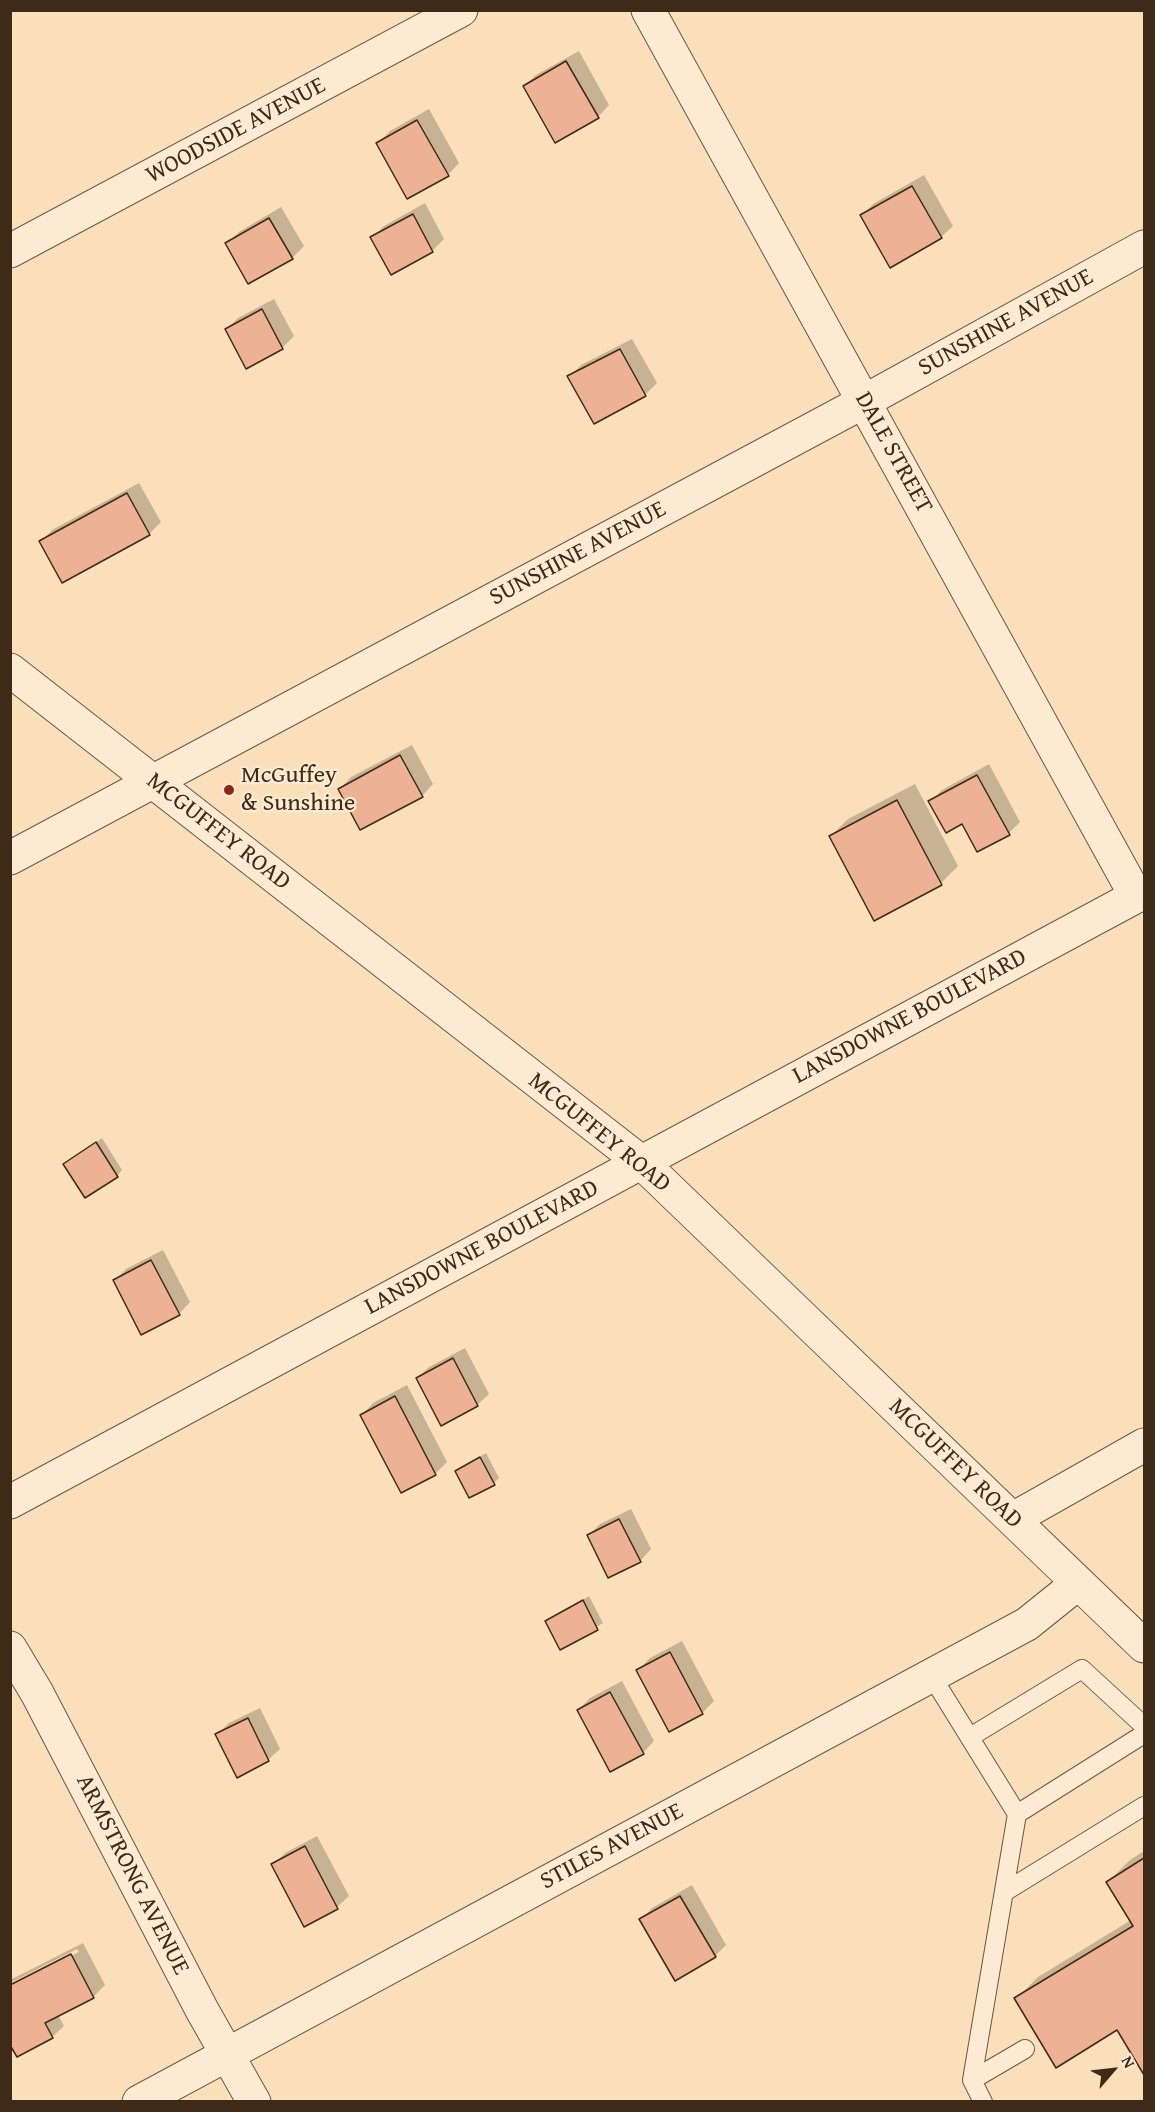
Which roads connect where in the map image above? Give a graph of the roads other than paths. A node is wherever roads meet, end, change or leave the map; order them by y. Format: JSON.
{"nodes":[{"id":1,"x":462,"y":10,"type":"edge"},
{"id":2,"x":648,"y":10,"type":"edge"},
{"id":3,"x":1144,"y":247,"type":"edge"},
{"id":4,"x":10,"y":251,"type":"edge"},
{"id":5,"x":865,"y":401,"type":"junction"},
{"id":6,"x":10,"y":670,"type":"edge"},
{"id":7,"x":153,"y":782,"type":"junction"},
{"id":8,"x":10,"y":858,"type":"edge"},
{"id":9,"x":1140,"y":894,"type":"edge"},
{"id":10,"x":640,"y":1162,"type":"junction"},
{"id":11,"x":1144,"y":1445,"type":"edge"},
{"id":12,"x":10,"y":1502,"type":"edge"},
{"id":13,"x":1013,"y":1519,"type":"junction"},
{"id":14,"x":1078,"y":1583,"type":"junction"},
{"id":15,"x":1144,"y":1646,"type":"edge"},
{"id":16,"x":10,"y":1648,"type":"edge"},
{"id":17,"x":932,"y":1675,"type":"junction"},
{"id":18,"x":1144,"y":1726,"type":"edge"},
{"id":19,"x":1144,"y":1734,"type":"edge"},
{"id":20,"x":970,"y":1737,"type":"junction"},
{"id":21,"x":1144,"y":1806,"type":"edge"},
{"id":22,"x":1017,"y":1814,"type":"junction"},
{"id":23,"x":1006,"y":1891,"type":"junction"},
{"id":24,"x":1025,"y":2049,"type":"dead end"},
{"id":25,"x":228,"y":2054,"type":"junction"},
{"id":26,"x":972,"y":2080,"type":"junction"},
{"id":27,"x":139,"y":2102,"type":"edge"},
{"id":28,"x":254,"y":2102,"type":"edge"},
{"id":29,"x":983,"y":2102,"type":"edge"}],
"edges":[{"from":1,"to":4,"type":"street","name":"WOODSIDE AVENUE"},
{"from":2,"to":5,"type":"street","name":"DALE STREET"},
{"from":3,"to":5,"type":"street","name":"SUNSHINE AVENUE"},
{"from":5,"to":7,"type":"street","name":"SUNSHINE AVENUE"},
{"from":5,"to":9,"type":"street","name":"DALE STREET"},
{"from":6,"to":7,"type":"street","name":"MCGUFFEY ROAD"},
{"from":7,"to":8,"type":"street","name":"SUNSHINE AVENUE"},
{"from":7,"to":10,"type":"street","name":"MCGUFFEY ROAD"},
{"from":9,"to":10,"type":"street","name":"LANSDOWNE BOULEVARD"},
{"from":10,"to":12,"type":"street","name":"LANSDOWNE BOULEVARD"},
{"from":10,"to":13,"type":"street","name":"MCGUFFEY ROAD"},
{"from":11,"to":13,"type":"street"},
{"from":13,"to":14,"type":"street","name":"MCGUFFEY ROAD"},
{"from":14,"to":15,"type":"street","name":"MCGUFFEY ROAD"},
{"from":14,"to":17,"type":"street","name":"STILES AVENUE"},
{"from":16,"to":25,"type":"street","name":"ARMSTRONG AVENUE"},
{"from":17,"to":20,"type":"lane"},
{"from":17,"to":25,"type":"street","name":"STILES AVENUE"},
{"from":18,"to":20,"type":"lane"},
{"from":19,"to":22,"type":"lane"},
{"from":20,"to":22,"type":"lane"},
{"from":21,"to":23,"type":"lane"},
{"from":22,"to":23,"type":"lane"},
{"from":23,"to":26,"type":"lane"},
{"from":24,"to":26,"type":"lane"},
{"from":25,"to":27,"type":"street","name":"STILES AVENUE"},
{"from":25,"to":28,"type":"street","name":"ARMSTRONG AVENUE"},
{"from":26,"to":29,"type":"lane"}]}
